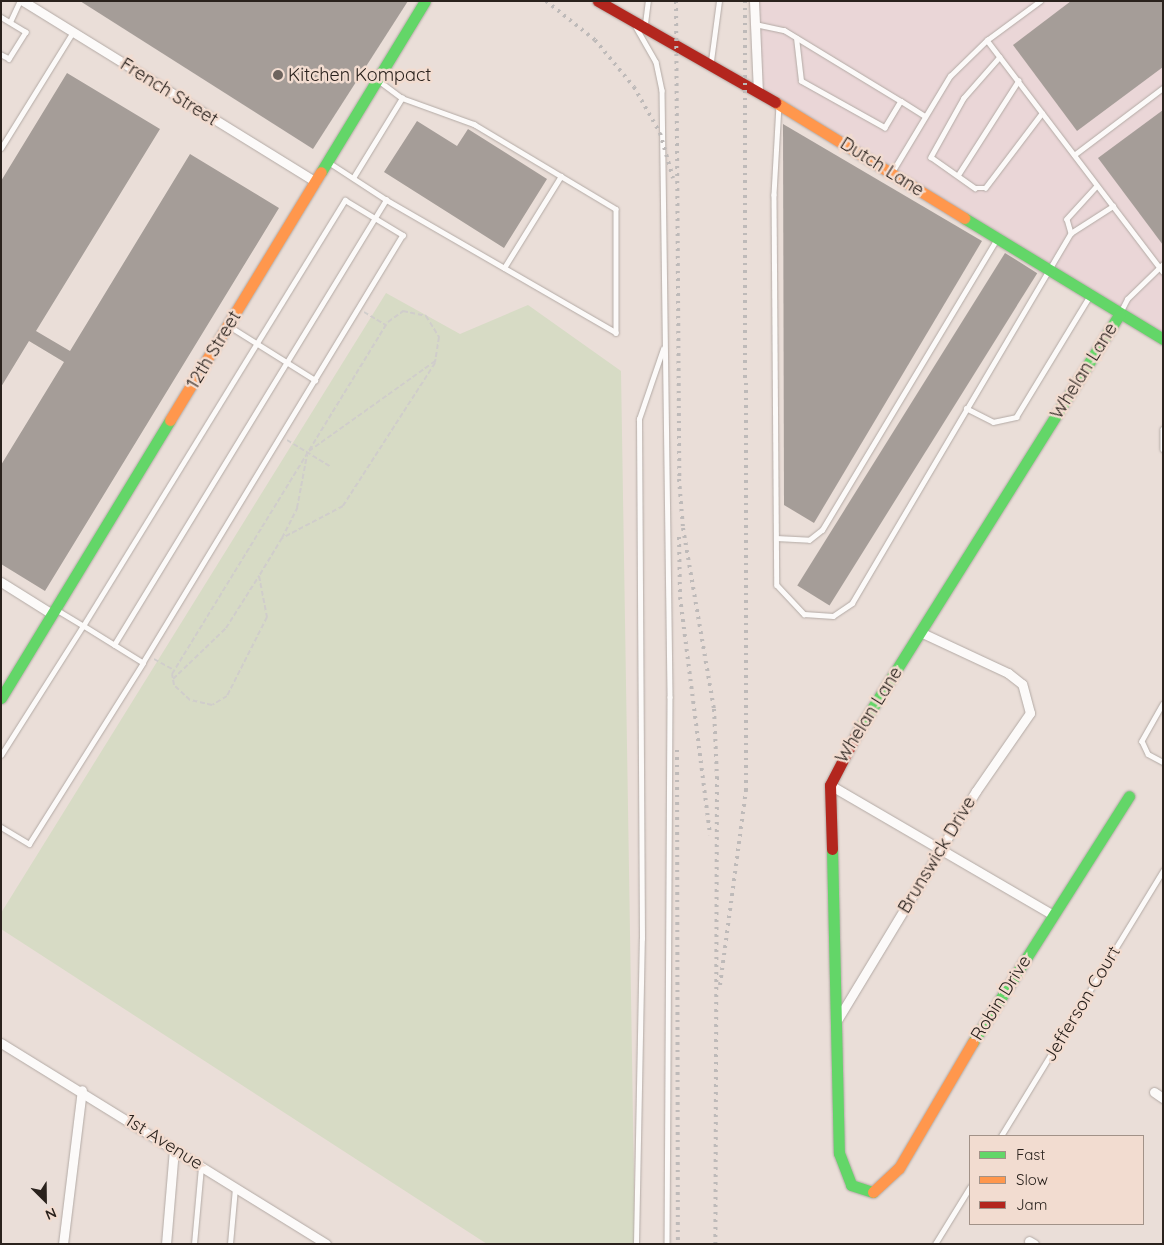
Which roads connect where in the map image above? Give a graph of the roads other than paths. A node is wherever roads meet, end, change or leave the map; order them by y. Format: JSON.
{"nodes":[{"id":1,"x":22,"y":1,"type":"edge"},
{"id":2,"x":424,"y":1,"type":"edge"},
{"id":3,"x":598,"y":1,"type":"edge"},
{"id":4,"x":648,"y":1,"type":"edge"},
{"id":5,"x":719,"y":1,"type":"edge"},
{"id":6,"x":754,"y":1,"type":"edge"},
{"id":7,"x":1040,"y":1,"type":"edge"},
{"id":8,"x":1,"y":17,"type":"edge"},
{"id":9,"x":630,"y":18,"type":"junction"},
{"id":10,"x":10,"y":22,"type":"junction"},
{"id":11,"x":755,"y":24,"type":"junction"},
{"id":12,"x":645,"y":26,"type":"junction"},
{"id":13,"x":73,"y":32,"type":"junction"},
{"id":14,"x":796,"y":38,"type":"junction"},
{"id":15,"x":987,"y":40,"type":"junction"},
{"id":16,"x":1,"y":55,"type":"edge"},
{"id":17,"x":1000,"y":57,"type":"junction"},
{"id":18,"x":711,"y":63,"type":"junction"},
{"id":19,"x":377,"y":79,"type":"junction"},
{"id":20,"x":1018,"y":81,"type":"junction"},
{"id":21,"x":1163,"y":88,"type":"edge"},
{"id":22,"x":758,"y":91,"type":"junction"},
{"id":23,"x":402,"y":98,"type":"junction"},
{"id":24,"x":900,"y":101,"type":"junction"},
{"id":25,"x":779,"y":104,"type":"junction"},
{"id":26,"x":1042,"y":113,"type":"junction"},
{"id":27,"x":925,"y":116,"type":"junction"},
{"id":28,"x":1,"y":148,"type":"edge"},
{"id":29,"x":1074,"y":156,"type":"junction"},
{"id":30,"x":327,"y":162,"type":"junction"},
{"id":31,"x":892,"y":173,"type":"junction"},
{"id":32,"x":958,"y":175,"type":"junction"},
{"id":33,"x":561,"y":176,"type":"junction"},
{"id":34,"x":353,"y":178,"type":"junction"},
{"id":35,"x":316,"y":182,"type":"junction"},
{"id":36,"x":1097,"y":186,"type":"junction"},
{"id":37,"x":386,"y":200,"type":"junction"},
{"id":38,"x":1113,"y":206,"type":"junction"},
{"id":39,"x":375,"y":218,"type":"junction"},
{"id":40,"x":1071,"y":233,"type":"junction"},
{"id":41,"x":998,"y":238,"type":"junction"},
{"id":42,"x":1161,"y":266,"type":"edge"},
{"id":43,"x":504,"y":268,"type":"junction"},
{"id":44,"x":1047,"y":268,"type":"junction"},
{"id":45,"x":1163,"y":272,"type":"edge"},
{"id":46,"x":1091,"y":294,"type":"junction"},
{"id":47,"x":1120,"y":314,"type":"junction"},
{"id":48,"x":228,"y":326,"type":"junction"},
{"id":49,"x":1163,"y":338,"type":"edge"},
{"id":50,"x":664,"y":343,"type":"junction"},
{"id":51,"x":257,"y":344,"type":"junction"},
{"id":52,"x":286,"y":362,"type":"junction"},
{"id":53,"x":315,"y":380,"type":"junction"},
{"id":54,"x":966,"y":408,"type":"junction"},
{"id":55,"x":1163,"y":430,"type":"edge"},
{"id":56,"x":1163,"y":449,"type":"edge"},
{"id":57,"x":776,"y":538,"type":"junction"},
{"id":58,"x":1,"y":582,"type":"edge"},
{"id":59,"x":54,"y":611,"type":"junction"},
{"id":60,"x":83,"y":626,"type":"junction"},
{"id":61,"x":920,"y":632,"type":"junction"},
{"id":62,"x":114,"y":645,"type":"junction"},
{"id":63,"x":143,"y":663,"type":"junction"},
{"id":64,"x":1,"y":698,"type":"edge"},
{"id":65,"x":1163,"y":704,"type":"edge"},
{"id":66,"x":1,"y":755,"type":"edge"},
{"id":67,"x":1163,"y":762,"type":"edge"},
{"id":68,"x":830,"y":785,"type":"junction"},
{"id":69,"x":1129,"y":796,"type":"dead end"},
{"id":70,"x":1,"y":827,"type":"edge"},
{"id":71,"x":942,"y":847,"type":"junction"},
{"id":72,"x":1163,"y":871,"type":"edge"},
{"id":73,"x":1053,"y":915,"type":"junction"},
{"id":74,"x":836,"y":1022,"type":"junction"},
{"id":75,"x":1,"y":1043,"type":"edge"},
{"id":76,"x":82,"y":1090,"type":"junction"},
{"id":77,"x":1154,"y":1092,"type":"dead end"},
{"id":78,"x":1163,"y":1098,"type":"edge"},
{"id":79,"x":1002,"y":1135,"type":"edge"},
{"id":80,"x":174,"y":1149,"type":"junction"},
{"id":81,"x":202,"y":1166,"type":"junction"},
{"id":82,"x":235,"y":1187,"type":"junction"},
{"id":83,"x":969,"y":1189,"type":"edge"},
{"id":84,"x":868,"y":1193,"type":"joint"},
{"id":85,"x":315,"y":1241,"type":"edge"},
{"id":86,"x":63,"y":1244,"type":"edge"},
{"id":87,"x":166,"y":1244,"type":"edge"},
{"id":88,"x":194,"y":1244,"type":"edge"},
{"id":89,"x":230,"y":1244,"type":"edge"},
{"id":90,"x":326,"y":1244,"type":"edge"},
{"id":91,"x":636,"y":1244,"type":"edge"},
{"id":92,"x":667,"y":1244,"type":"edge"},
{"id":93,"x":936,"y":1244,"type":"edge"}],
"edges":[{"from":1,"to":10,"type":"lane"},
{"from":1,"to":13,"type":"street","name":"French Street"},
{"from":2,"to":19,"type":"street","name":"12th Street"},
{"from":3,"to":9,"type":"street","name":"Dutch Lane"},
{"from":4,"to":12,"type":"lane"},
{"from":5,"to":18,"type":"lane"},
{"from":6,"to":11,"type":"street"},
{"from":7,"to":15,"type":"lane"},
{"from":8,"to":10,"type":"lane"},
{"from":9,"to":12,"type":"street","name":"Dutch Lane"},
{"from":9,"to":50,"type":"lane"},
{"from":10,"to":16,"type":"lane"},
{"from":11,"to":14,"type":"lane"},
{"from":11,"to":22,"type":"street"},
{"from":12,"to":18,"type":"street","name":"Dutch Lane"},
{"from":13,"to":28,"type":"lane"},
{"from":13,"to":35,"type":"street","name":"French Street"},
{"from":14,"to":24,"type":"lane"},
{"from":14,"to":24,"type":"lane"},
{"from":15,"to":17,"type":"lane"},
{"from":15,"to":27,"type":"lane"},
{"from":17,"to":20,"type":"lane"},
{"from":17,"to":32,"type":"lane"},
{"from":18,"to":22,"type":"street","name":"Dutch Lane"},
{"from":19,"to":23,"type":"lane"},
{"from":19,"to":30,"type":"street","name":"12th Street"},
{"from":20,"to":26,"type":"lane"},
{"from":20,"to":32,"type":"lane"},
{"from":21,"to":29,"type":"lane"},
{"from":22,"to":25,"type":"street","name":"Dutch Lane"},
{"from":23,"to":33,"type":"lane"},
{"from":23,"to":34,"type":"lane"},
{"from":24,"to":27,"type":"lane"},
{"from":25,"to":31,"type":"street","name":"Dutch Lane"},
{"from":25,"to":57,"type":"lane"},
{"from":26,"to":29,"type":"lane"},
{"from":26,"to":32,"type":"lane"},
{"from":27,"to":31,"type":"lane"},
{"from":29,"to":36,"type":"lane"},
{"from":30,"to":34,"type":"lane"},
{"from":30,"to":35,"type":"street","name":"12th Street"},
{"from":31,"to":41,"type":"street","name":"Dutch Lane"},
{"from":33,"to":43,"type":"lane"},
{"from":33,"to":43,"type":"lane"},
{"from":34,"to":37,"type":"lane"},
{"from":35,"to":48,"type":"street","name":"12th Street"},
{"from":36,"to":38,"type":"lane"},
{"from":36,"to":40,"type":"lane"},
{"from":37,"to":39,"type":"lane"},
{"from":37,"to":43,"type":"lane"},
{"from":38,"to":40,"type":"lane"},
{"from":38,"to":42,"type":"lane"},
{"from":39,"to":51,"type":"lane"},
{"from":39,"to":52,"type":"lane"},
{"from":39,"to":53,"type":"lane"},
{"from":40,"to":44,"type":"lane"},
{"from":41,"to":44,"type":"street","name":"Dutch Lane"},
{"from":41,"to":57,"type":"lane"},
{"from":42,"to":45,"type":"lane"},
{"from":42,"to":47,"type":"lane"},
{"from":44,"to":46,"type":"street","name":"Dutch Lane"},
{"from":44,"to":54,"type":"lane"},
{"from":46,"to":47,"type":"street","name":"Dutch Lane"},
{"from":46,"to":54,"type":"lane"},
{"from":47,"to":49,"type":"street","name":"Dutch Lane"},
{"from":47,"to":61,"type":"street","name":"Whelan Lane"},
{"from":48,"to":51,"type":"lane"},
{"from":48,"to":59,"type":"street","name":"12th Street"},
{"from":50,"to":91,"type":"lane"},
{"from":50,"to":92,"type":"lane"},
{"from":51,"to":52,"type":"lane"},
{"from":51,"to":60,"type":"lane"},
{"from":52,"to":53,"type":"lane"},
{"from":52,"to":62,"type":"lane"},
{"from":53,"to":63,"type":"lane"},
{"from":54,"to":57,"type":"lane"},
{"from":55,"to":56,"type":"lane"},
{"from":58,"to":59,"type":"street"},
{"from":59,"to":60,"type":"lane"},
{"from":59,"to":64,"type":"street","name":"12th Street"},
{"from":60,"to":62,"type":"lane"},
{"from":60,"to":66,"type":"lane"},
{"from":61,"to":68,"type":"street","name":"Whelan Lane"},
{"from":61,"to":71,"type":"street","name":"Brunswick Drive"},
{"from":62,"to":63,"type":"lane"},
{"from":63,"to":70,"type":"lane"},
{"from":65,"to":67,"type":"lane"},
{"from":68,"to":71,"type":"street"},
{"from":68,"to":74,"type":"street","name":"Whelan Lane"},
{"from":69,"to":73,"type":"street","name":"Robin Drive"},
{"from":71,"to":73,"type":"street"},
{"from":71,"to":74,"type":"street","name":"Brunswick Drive"},
{"from":72,"to":79,"type":"lane","name":"Jefferson Court"},
{"from":73,"to":84,"type":"street","name":"Robin Drive"},
{"from":74,"to":84,"type":"street","name":"Whelan Lane"},
{"from":75,"to":76,"type":"street","name":"1st Avenue"},
{"from":76,"to":80,"type":"street","name":"1st Avenue"},
{"from":76,"to":86,"type":"street"},
{"from":77,"to":78,"type":"street"},
{"from":80,"to":81,"type":"street","name":"1st Avenue"},
{"from":80,"to":87,"type":"street"},
{"from":81,"to":82,"type":"street","name":"1st Avenue"},
{"from":81,"to":88,"type":"lane"},
{"from":82,"to":85,"type":"street","name":"1st Avenue"},
{"from":82,"to":89,"type":"lane"},
{"from":83,"to":93,"type":"lane"},
{"from":85,"to":90,"type":"street","name":"1st Avenue"}]}
